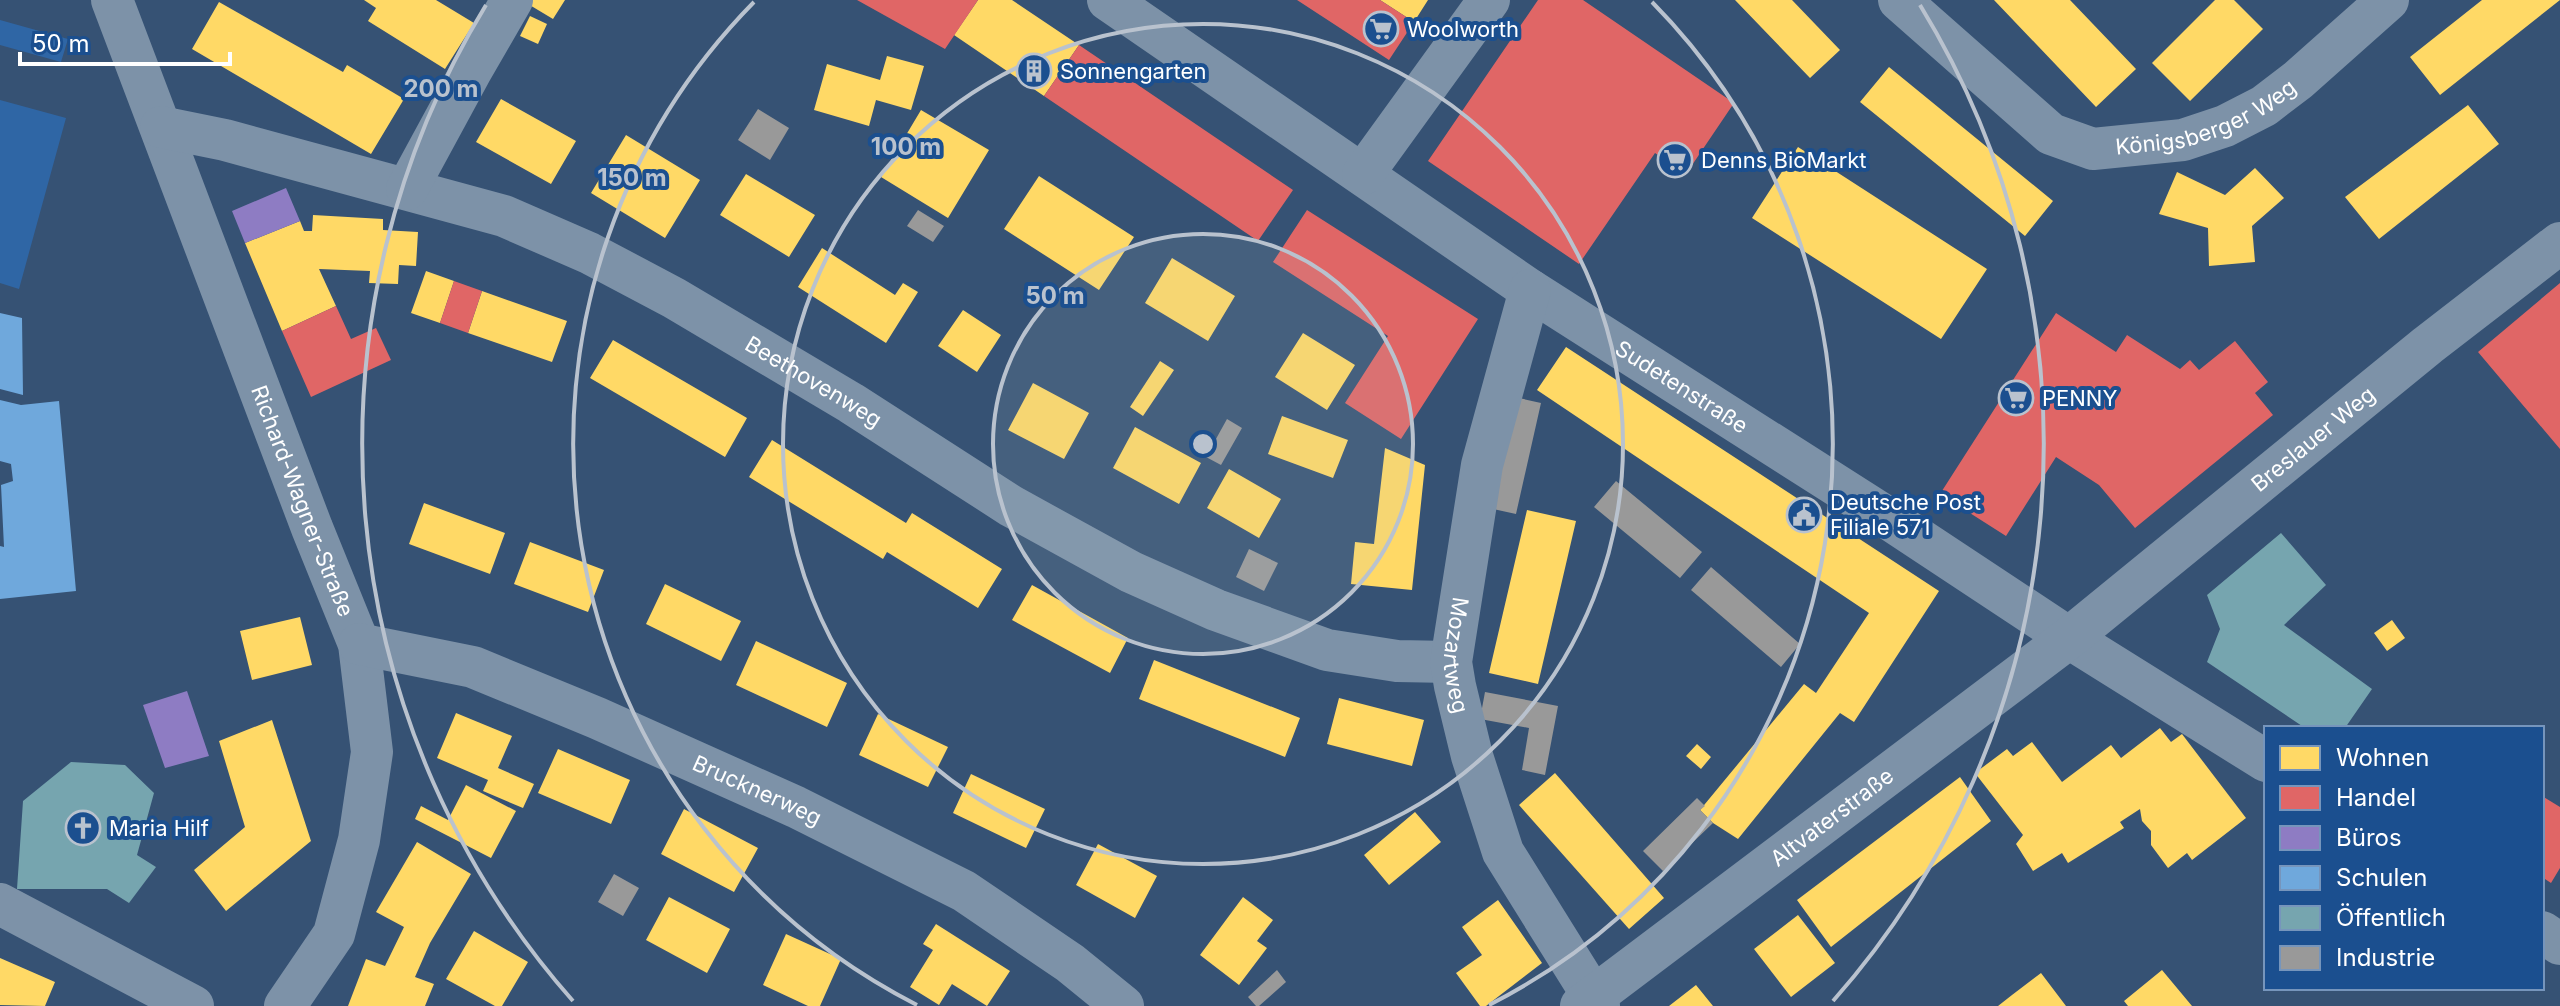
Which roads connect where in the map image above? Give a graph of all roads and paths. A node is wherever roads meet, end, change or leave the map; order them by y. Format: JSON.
{"nodes":[{"id":1,"x":112,"y":0,"type":"edge"},
{"id":2,"x":512,"y":0,"type":"edge"},
{"id":3,"x":1108,"y":0,"type":"edge"},
{"id":4,"x":1489,"y":0,"type":"edge"},
{"id":5,"x":1899,"y":0,"type":"edge"},
{"id":6,"x":2388,"y":0,"type":"edge"},
{"id":7,"x":161,"y":127,"type":"junction"},
{"id":8,"x":1363,"y":174,"type":"junction"},
{"id":9,"x":407,"y":189,"type":"junction"},
{"id":10,"x":2560,"y":243,"type":"edge"},
{"id":11,"x":1530,"y":290,"type":"junction"},
{"id":12,"x":2069,"y":638,"type":"junction"},
{"id":13,"x":359,"y":644,"type":"junction"},
{"id":14,"x":1451,"y":662,"type":"junction"},
{"id":15,"x":2264,"y":760,"type":"edge"},
{"id":16,"x":0,"y":904,"type":"edge"},
{"id":17,"x":1591,"y":1003,"type":"edge"},
{"id":18,"x":193,"y":1006,"type":"edge"},
{"id":19,"x":285,"y":1006,"type":"edge"},
{"id":20,"x":1123,"y":1006,"type":"edge"}],
"edges":[{"from":1,"to":7,"type":"street","name":"Richard-Wagner-Straße"},
{"from":2,"to":9,"type":"street"},
{"from":3,"to":8,"type":"street","name":"Sudetenstraße"},
{"from":4,"to":8,"type":"street"},
{"from":5,"to":6,"type":"street","name":"Königsberger Weg"},
{"from":7,"to":9,"type":"street","name":"Beethovenweg"},
{"from":7,"to":13,"type":"street","name":"Richard-Wagner-Straße"},
{"from":8,"to":11,"type":"street","name":"Sudetenstraße"},
{"from":9,"to":14,"type":"street","name":"Beethovenweg"},
{"from":10,"to":12,"type":"street","name":"Breslauer Weg"},
{"from":11,"to":12,"type":"street","name":"Sudetenstraße"},
{"from":11,"to":14,"type":"street","name":"Mozartweg"},
{"from":12,"to":15,"type":"street","name":"Sudetenstraße"},
{"from":12,"to":17,"type":"street","name":"Altvaterstraße"},
{"from":13,"to":19,"type":"street","name":"Richard-Wagner-Straße"},
{"from":13,"to":20,"type":"street","name":"Brucknerweg"},
{"from":14,"to":17,"type":"street","name":"Mozartweg"},
{"from":16,"to":18,"type":"street"}]}
